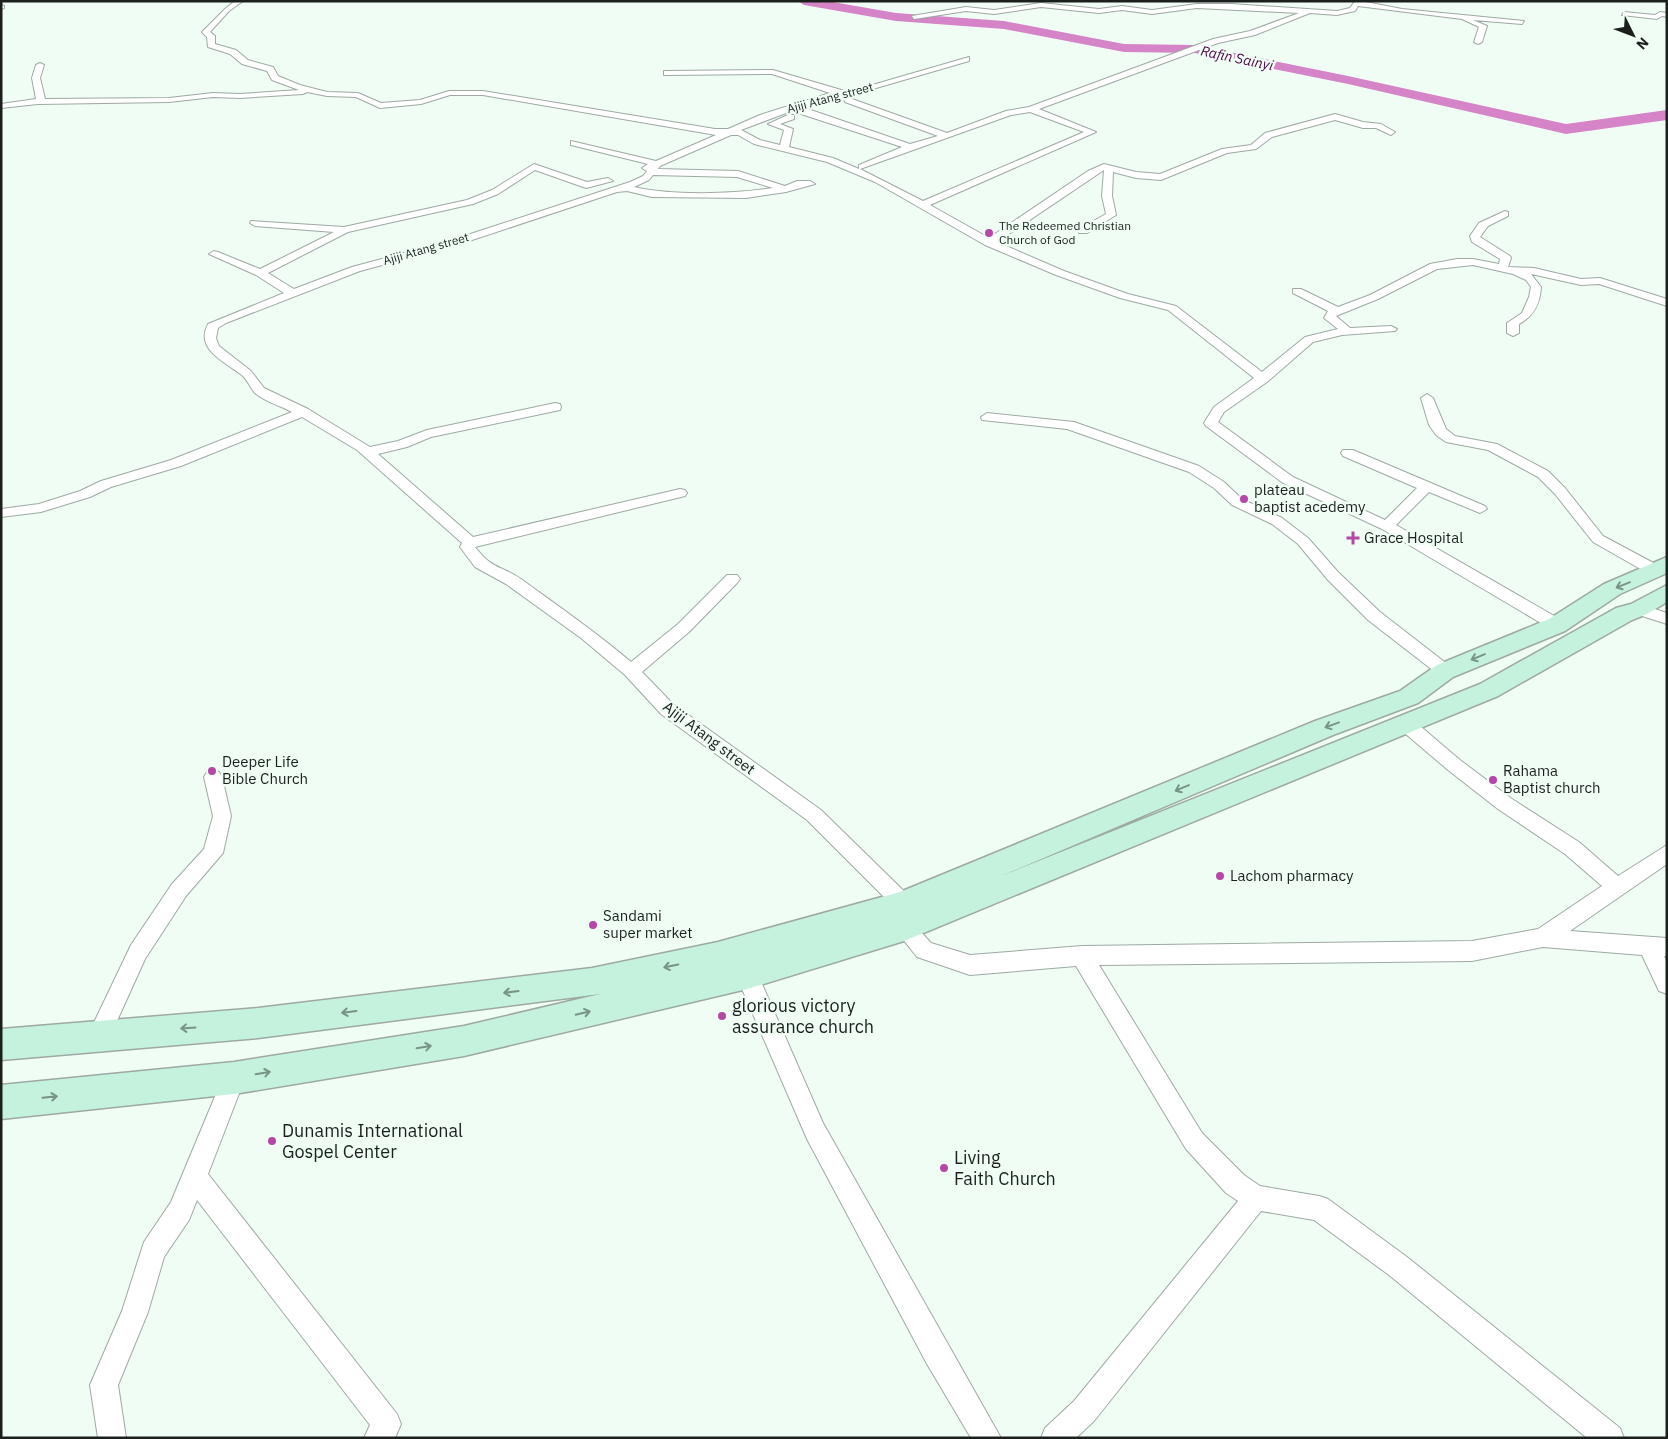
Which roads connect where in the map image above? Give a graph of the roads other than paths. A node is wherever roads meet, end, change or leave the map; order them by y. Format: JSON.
{"nodes":[{"id":1,"x":240,"y":1,"type":"edge"},
{"id":2,"x":1358,"y":3,"type":"edge"},
{"id":3,"x":1307,"y":12,"type":"junction"},
{"id":4,"x":1624,"y":14,"type":"dead end"},
{"id":5,"x":1667,"y":15,"type":"edge"},
{"id":6,"x":914,"y":17,"type":"dead end"},
{"id":7,"x":1460,"y":17,"type":"junction"},
{"id":8,"x":1522,"y":22,"type":"dead end"},
{"id":9,"x":1478,"y":42,"type":"dead end"},
{"id":10,"x":966,"y":58,"type":"dead end"},
{"id":11,"x":40,"y":65,"type":"dead end"},
{"id":12,"x":667,"y":73,"type":"dead end"},
{"id":13,"x":314,"y":92,"type":"junction"},
{"id":14,"x":843,"y":93,"type":"junction"},
{"id":15,"x":41,"y":102,"type":"junction"},
{"id":16,"x":1,"y":106,"type":"edge"},
{"id":17,"x":803,"y":107,"type":"junction"},
{"id":18,"x":1031,"y":109,"type":"junction"},
{"id":19,"x":728,"y":132,"type":"junction"},
{"id":20,"x":1391,"y":132,"type":"dead end"},
{"id":21,"x":947,"y":136,"type":"junction"},
{"id":22,"x":574,"y":143,"type":"dead end"},
{"id":23,"x":910,"y":147,"type":"junction"},
{"id":24,"x":784,"y":148,"type":"junction"},
{"id":25,"x":862,"y":167,"type":"dead end"},
{"id":26,"x":655,"y":168,"type":"junction"},
{"id":27,"x":1109,"y":168,"type":"junction"},
{"id":28,"x":632,"y":173,"type":"dead end"},
{"id":29,"x":615,"y":179,"type":"dead end"},
{"id":30,"x":810,"y":184,"type":"dead end"},
{"id":31,"x":786,"y":189,"type":"junction"},
{"id":32,"x":603,"y":193,"type":"junction"},
{"id":33,"x":921,"y":204,"type":"junction"},
{"id":34,"x":1505,"y":214,"type":"dead end"},
{"id":35,"x":255,"y":223,"type":"dead end"},
{"id":36,"x":344,"y":230,"type":"junction"},
{"id":37,"x":1083,"y":231,"type":"dead end"},
{"id":38,"x":989,"y":243,"type":"junction"},
{"id":39,"x":214,"y":254,"type":"dead end"},
{"id":40,"x":1508,"y":269,"type":"junction"},
{"id":41,"x":260,"y":273,"type":"junction"},
{"id":42,"x":1297,"y":291,"type":"dead end"},
{"id":43,"x":292,"y":293,"type":"junction"},
{"id":44,"x":1667,"y":303,"type":"edge"},
{"id":45,"x":1336,"y":311,"type":"junction"},
{"id":46,"x":1391,"y":329,"type":"dead end"},
{"id":47,"x":1342,"y":332,"type":"junction"},
{"id":48,"x":1512,"y":333,"type":"dead end"},
{"id":49,"x":1263,"y":379,"type":"junction"},
{"id":50,"x":1427,"y":398,"type":"dead end"},
{"id":51,"x":556,"y":407,"type":"dead end"},
{"id":52,"x":303,"y":412,"type":"junction"},
{"id":53,"x":987,"y":417,"type":"dead end"},
{"id":54,"x":366,"y":452,"type":"junction"},
{"id":55,"x":1348,"y":453,"type":"dead end"},
{"id":56,"x":1426,"y":487,"type":"junction"},
{"id":57,"x":680,"y":493,"type":"dead end"},
{"id":58,"x":1480,"y":509,"type":"dead end"},
{"id":59,"x":1,"y":513,"type":"edge"},
{"id":60,"x":1387,"y":526,"type":"junction"},
{"id":61,"x":470,"y":542,"type":"junction"},
{"id":62,"x":1663,"y":576,"type":"edge"},
{"id":63,"x":732,"y":579,"type":"dead end"},
{"id":64,"x":1640,"y":609,"type":"junction"},
{"id":65,"x":1667,"y":619,"type":"edge"},
{"id":66,"x":1557,"y":625,"type":"junction"},
{"id":67,"x":632,"y":671,"type":"junction"},
{"id":68,"x":1445,"y":671,"type":"junction"},
{"id":69,"x":1407,"y":725,"type":"junction"},
{"id":70,"x":213,"y":778,"type":"dead end"},
{"id":71,"x":1667,"y":853,"type":"edge"},
{"id":72,"x":1616,"y":886,"type":"junction"},
{"id":73,"x":904,"y":916,"type":"junction"},
{"id":74,"x":1543,"y":938,"type":"junction"},
{"id":75,"x":1657,"y":946,"type":"edge"},
{"id":76,"x":1082,"y":956,"type":"junction"},
{"id":77,"x":748,"y":975,"type":"junction"},
{"id":78,"x":1667,"y":984,"type":"edge"},
{"id":79,"x":99,"y":1034,"type":"junction"},
{"id":80,"x":1,"y":1046,"type":"edge"},
{"id":81,"x":234,"y":1078,"type":"junction"},
{"id":82,"x":1,"y":1102,"type":"edge"},
{"id":83,"x":195,"y":1177,"type":"junction"},
{"id":84,"x":1256,"y":1198,"type":"junction"},
{"id":85,"x":112,"y":1438,"type":"edge"},
{"id":86,"x":378,"y":1438,"type":"edge"},
{"id":87,"x":987,"y":1438,"type":"edge"},
{"id":88,"x":1055,"y":1438,"type":"edge"},
{"id":89,"x":1610,"y":1438,"type":"edge"}],
"edges":[{"from":1,"to":13,"type":"street"},
{"from":2,"to":3,"type":"street"},
{"from":2,"to":7,"type":"street"},
{"from":3,"to":6,"type":"street"},
{"from":3,"to":18,"type":"street"},
{"from":4,"to":5,"type":"street"},
{"from":7,"to":8,"type":"street"},
{"from":7,"to":9,"type":"street"},
{"from":10,"to":14,"type":"street","name":"Ajiji Atang street"},
{"from":11,"to":15,"type":"street"},
{"from":12,"to":14,"type":"street"},
{"from":13,"to":15,"type":"street"},
{"from":13,"to":19,"type":"street"},
{"from":14,"to":17,"type":"street","name":"Ajiji Atang street"},
{"from":14,"to":21,"type":"street"},
{"from":15,"to":16,"type":"street"},
{"from":17,"to":19,"type":"street","name":"Ajiji Atang street"},
{"from":17,"to":23,"type":"street"},
{"from":17,"to":24,"type":"street"},
{"from":18,"to":21,"type":"street"},
{"from":18,"to":33,"type":"street"},
{"from":19,"to":24,"type":"street"},
{"from":19,"to":26,"type":"street","name":"Ajiji Atang street"},
{"from":20,"to":27,"type":"street"},
{"from":21,"to":23,"type":"street"},
{"from":22,"to":26,"type":"street"},
{"from":23,"to":25,"type":"street"},
{"from":24,"to":33,"type":"street"},
{"from":26,"to":28,"type":"street"},
{"from":26,"to":31,"type":"street"},
{"from":26,"to":32,"type":"street","name":"Ajiji Atang street"},
{"from":27,"to":37,"type":"street"},
{"from":27,"to":38,"type":"street"},
{"from":29,"to":36,"type":"street"},
{"from":30,"to":31,"type":"street"},
{"from":31,"to":32,"type":"street"},
{"from":32,"to":43,"type":"street","name":"Ajiji Atang street"},
{"from":33,"to":38,"type":"street"},
{"from":34,"to":40,"type":"street"},
{"from":35,"to":36,"type":"street"},
{"from":36,"to":41,"type":"street"},
{"from":38,"to":49,"type":"street"},
{"from":39,"to":41,"type":"street"},
{"from":40,"to":44,"type":"street"},
{"from":40,"to":45,"type":"street"},
{"from":40,"to":48,"type":"street"},
{"from":41,"to":43,"type":"street"},
{"from":42,"to":45,"type":"street"},
{"from":43,"to":52,"type":"street","name":"Ajiji Atang street"},
{"from":45,"to":47,"type":"street"},
{"from":46,"to":47,"type":"street"},
{"from":47,"to":49,"type":"street"},
{"from":49,"to":60,"type":"street"},
{"from":50,"to":62,"type":"street"},
{"from":51,"to":54,"type":"street"},
{"from":52,"to":54,"type":"street","name":"Ajiji Atang street"},
{"from":52,"to":59,"type":"street"},
{"from":53,"to":68,"type":"street"},
{"from":54,"to":61,"type":"street","name":"Ajiji Atang street"},
{"from":55,"to":56,"type":"street"},
{"from":56,"to":58,"type":"street"},
{"from":56,"to":60,"type":"street"},
{"from":57,"to":61,"type":"street"},
{"from":60,"to":66,"type":"street"},
{"from":61,"to":67,"type":"street","name":"Ajiji Atang street"},
{"from":62,"to":64,"type":"main road"},
{"from":62,"to":66,"type":"main road","one_way":true},
{"from":63,"to":67,"type":"street"},
{"from":64,"to":65,"type":"street"},
{"from":64,"to":69,"type":"main road"},
{"from":66,"to":68,"type":"main road","one_way":true},
{"from":67,"to":73,"type":"street","name":"Ajiji Atang street"},
{"from":68,"to":73,"type":"main road","one_way":true},
{"from":69,"to":72,"type":"street"},
{"from":69,"to":73,"type":"main road"},
{"from":70,"to":79,"type":"street"},
{"from":71,"to":72,"type":"street"},
{"from":72,"to":74,"type":"street"},
{"from":73,"to":76,"type":"street","name":"Ajiji Atang street"},
{"from":73,"to":77,"type":"main road"},
{"from":73,"to":79,"type":"main road","one_way":true},
{"from":74,"to":75,"type":"street"},
{"from":74,"to":76,"type":"street","name":"Ajiji Atang street"},
{"from":75,"to":78,"type":"street"},
{"from":76,"to":84,"type":"street"},
{"from":81,"to":77,"type":"main road","one_way":true},
{"from":77,"to":87,"type":"street"},
{"from":79,"to":80,"type":"main road"},
{"from":82,"to":81,"type":"main road","one_way":true},
{"from":81,"to":83,"type":"street"},
{"from":83,"to":85,"type":"street"},
{"from":83,"to":86,"type":"street"},
{"from":84,"to":88,"type":"street"},
{"from":84,"to":89,"type":"street"}]}
